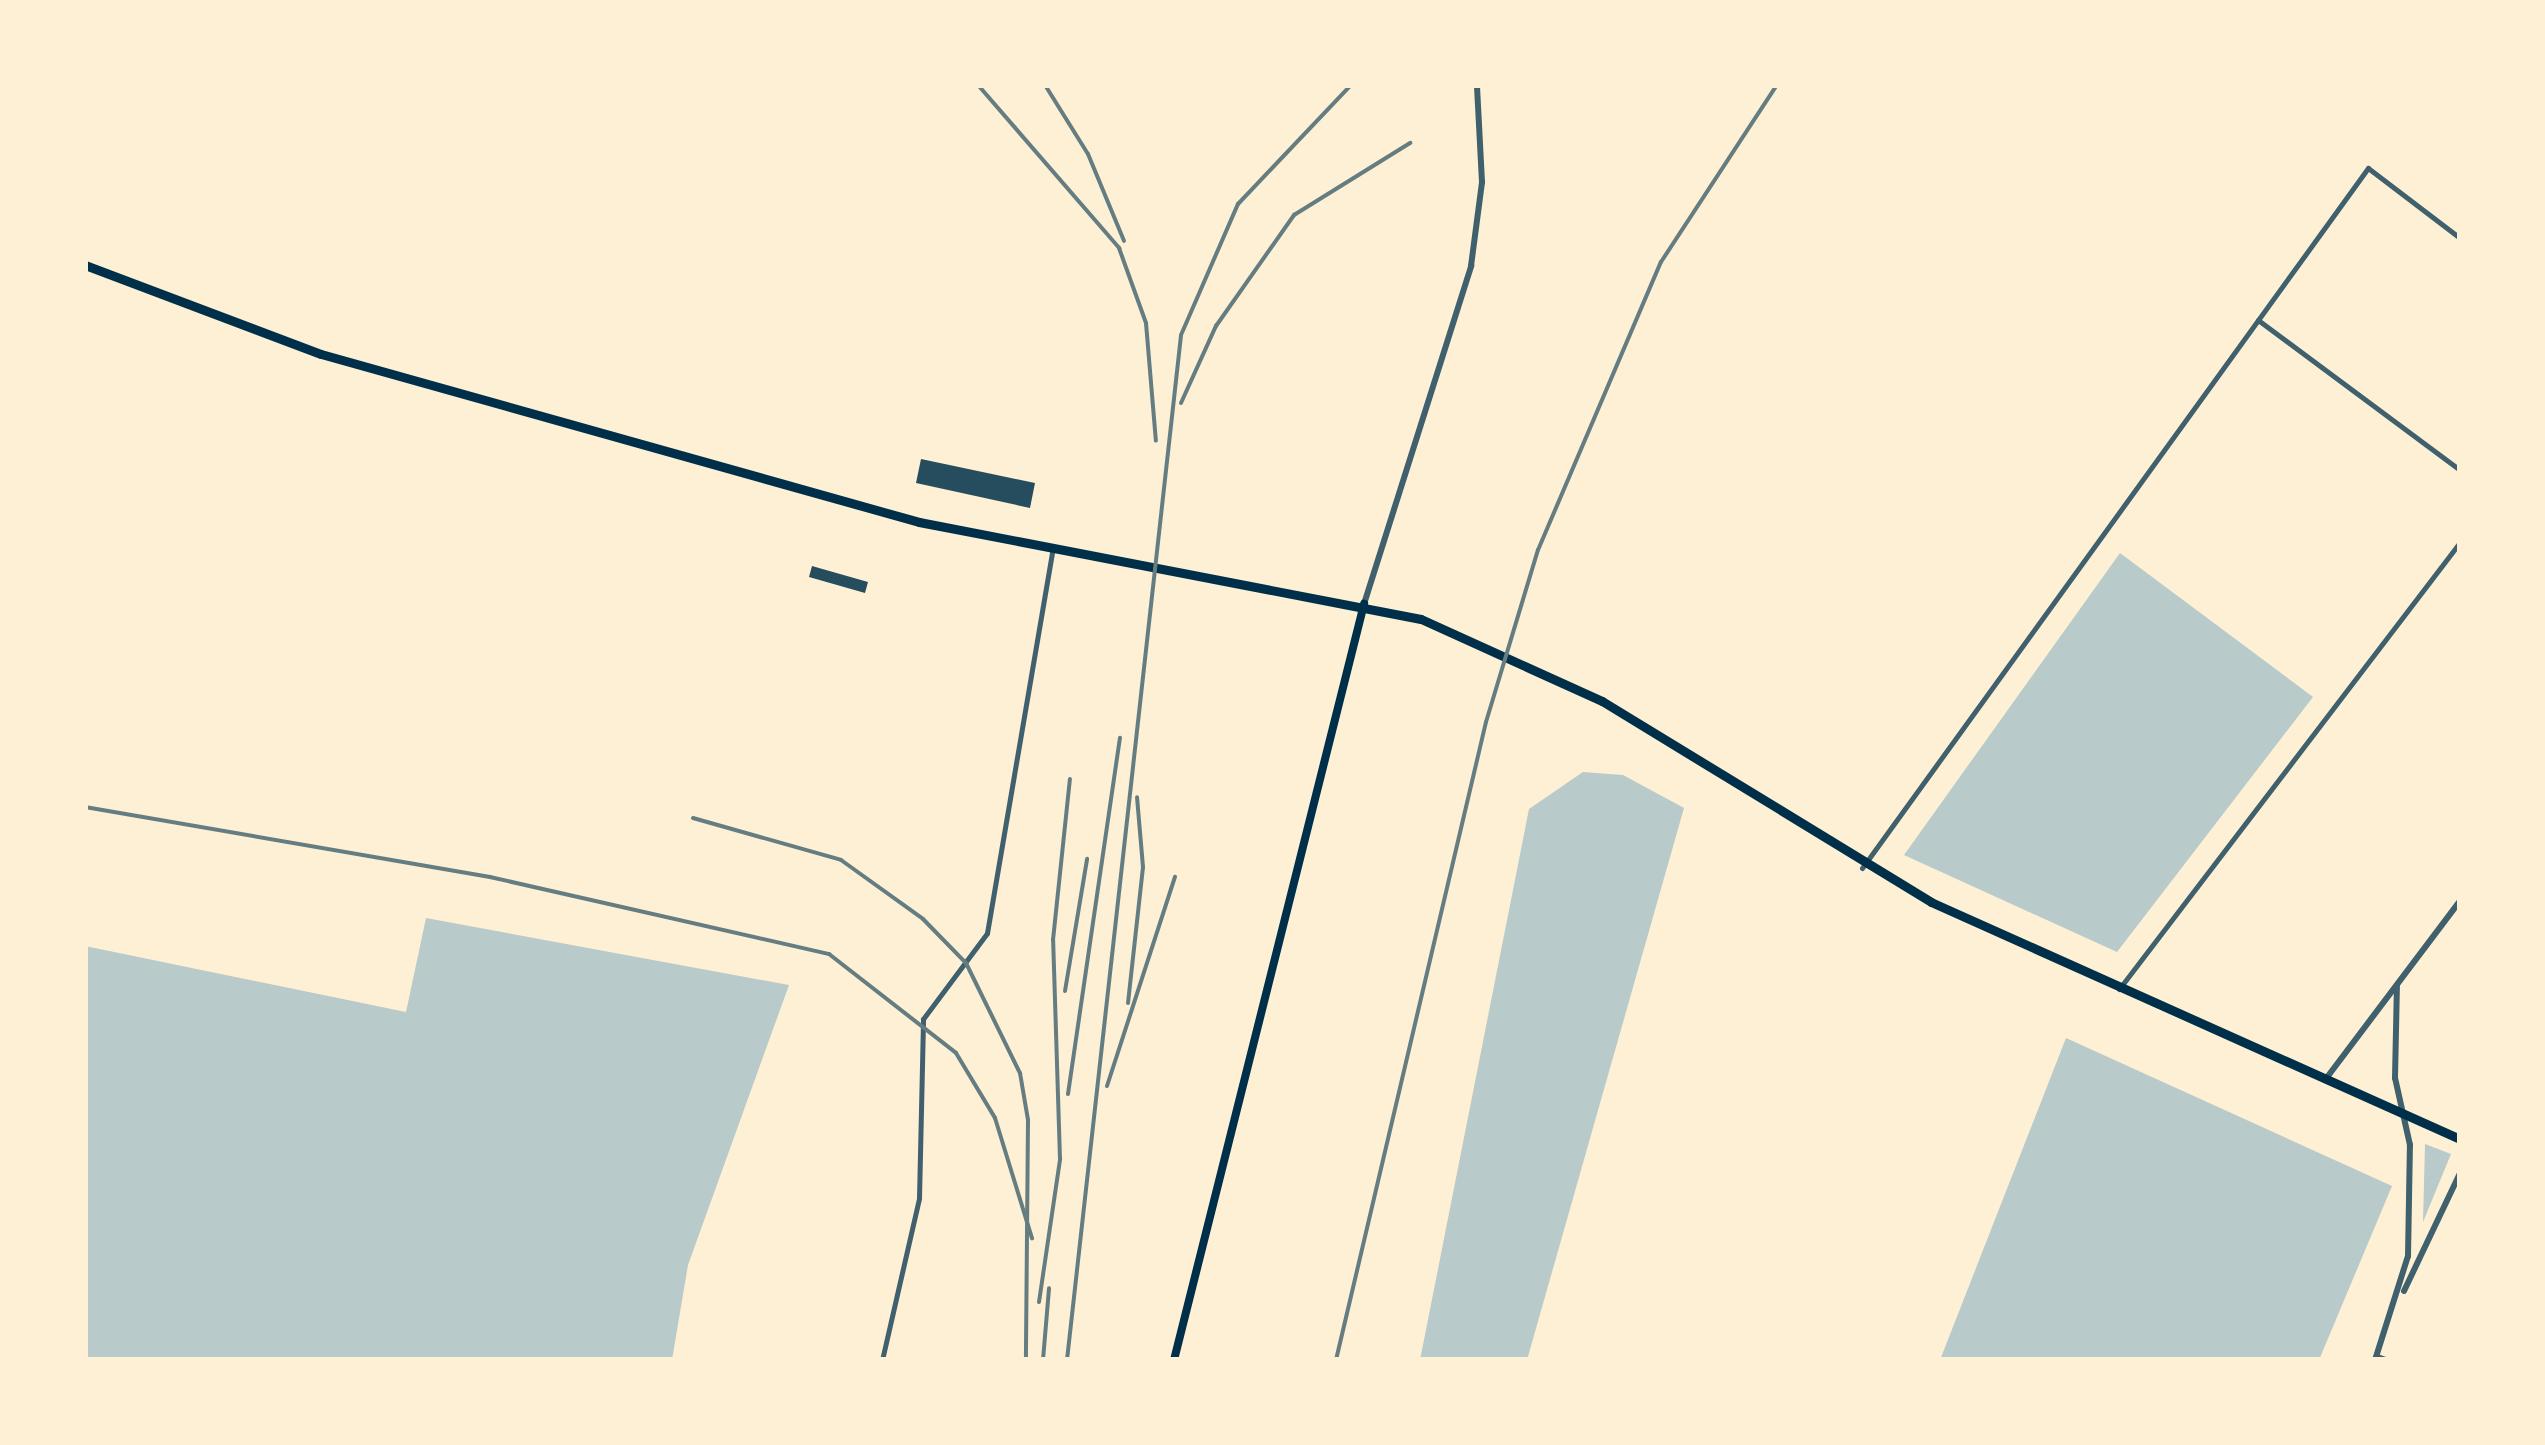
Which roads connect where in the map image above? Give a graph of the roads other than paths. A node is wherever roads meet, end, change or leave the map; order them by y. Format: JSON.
{"nodes":[{"id":1,"x":1477,"y":85,"type":"edge"},
{"id":2,"x":2460,"y":238,"type":"edge"},
{"id":3,"x":85,"y":265,"type":"edge"},
{"id":4,"x":2257,"y":319,"type":"junction"},
{"id":5,"x":2460,"y":470,"type":"edge"},
{"id":6,"x":2460,"y":542,"type":"edge"},
{"id":7,"x":1052,"y":551,"type":"junction"},
{"id":8,"x":1364,"y":604,"type":"junction"},
{"id":9,"x":1862,"y":868,"type":"junction"},
{"id":10,"x":2460,"y":901,"type":"edge"},
{"id":11,"x":2397,"y":985,"type":"junction"},
{"id":12,"x":2118,"y":989,"type":"junction"},
{"id":13,"x":2324,"y":1081,"type":"junction"},
{"id":14,"x":2402,"y":1116,"type":"junction"},
{"id":15,"x":2460,"y":1139,"type":"edge"},
{"id":16,"x":2460,"y":1172,"type":"edge"},
{"id":17,"x":2402,"y":1296,"type":"junction"},
{"id":18,"x":2376,"y":1358,"type":"edge"},
{"id":19,"x":882,"y":1360,"type":"edge"},
{"id":20,"x":1174,"y":1360,"type":"edge"},
{"id":21,"x":2388,"y":1360,"type":"edge"}],
"edges":[{"from":1,"to":8,"type":"street"},
{"from":2,"to":4,"type":"street"},
{"from":3,"to":7,"type":"main road"},
{"from":4,"to":5,"type":"street"},
{"from":4,"to":9,"type":"street"},
{"from":6,"to":12,"type":"street"},
{"from":7,"to":8,"type":"main road"},
{"from":7,"to":19,"type":"street"},
{"from":8,"to":9,"type":"main road"},
{"from":8,"to":20,"type":"main road"},
{"from":9,"to":12,"type":"main road"},
{"from":10,"to":11,"type":"street"},
{"from":11,"to":13,"type":"street"},
{"from":11,"to":14,"type":"street"},
{"from":12,"to":13,"type":"main road"},
{"from":13,"to":14,"type":"main road"},
{"from":14,"to":15,"type":"main road"},
{"from":14,"to":17,"type":"street"},
{"from":16,"to":17,"type":"street"},
{"from":17,"to":18,"type":"street"},
{"from":18,"to":21,"type":"street"}]}
